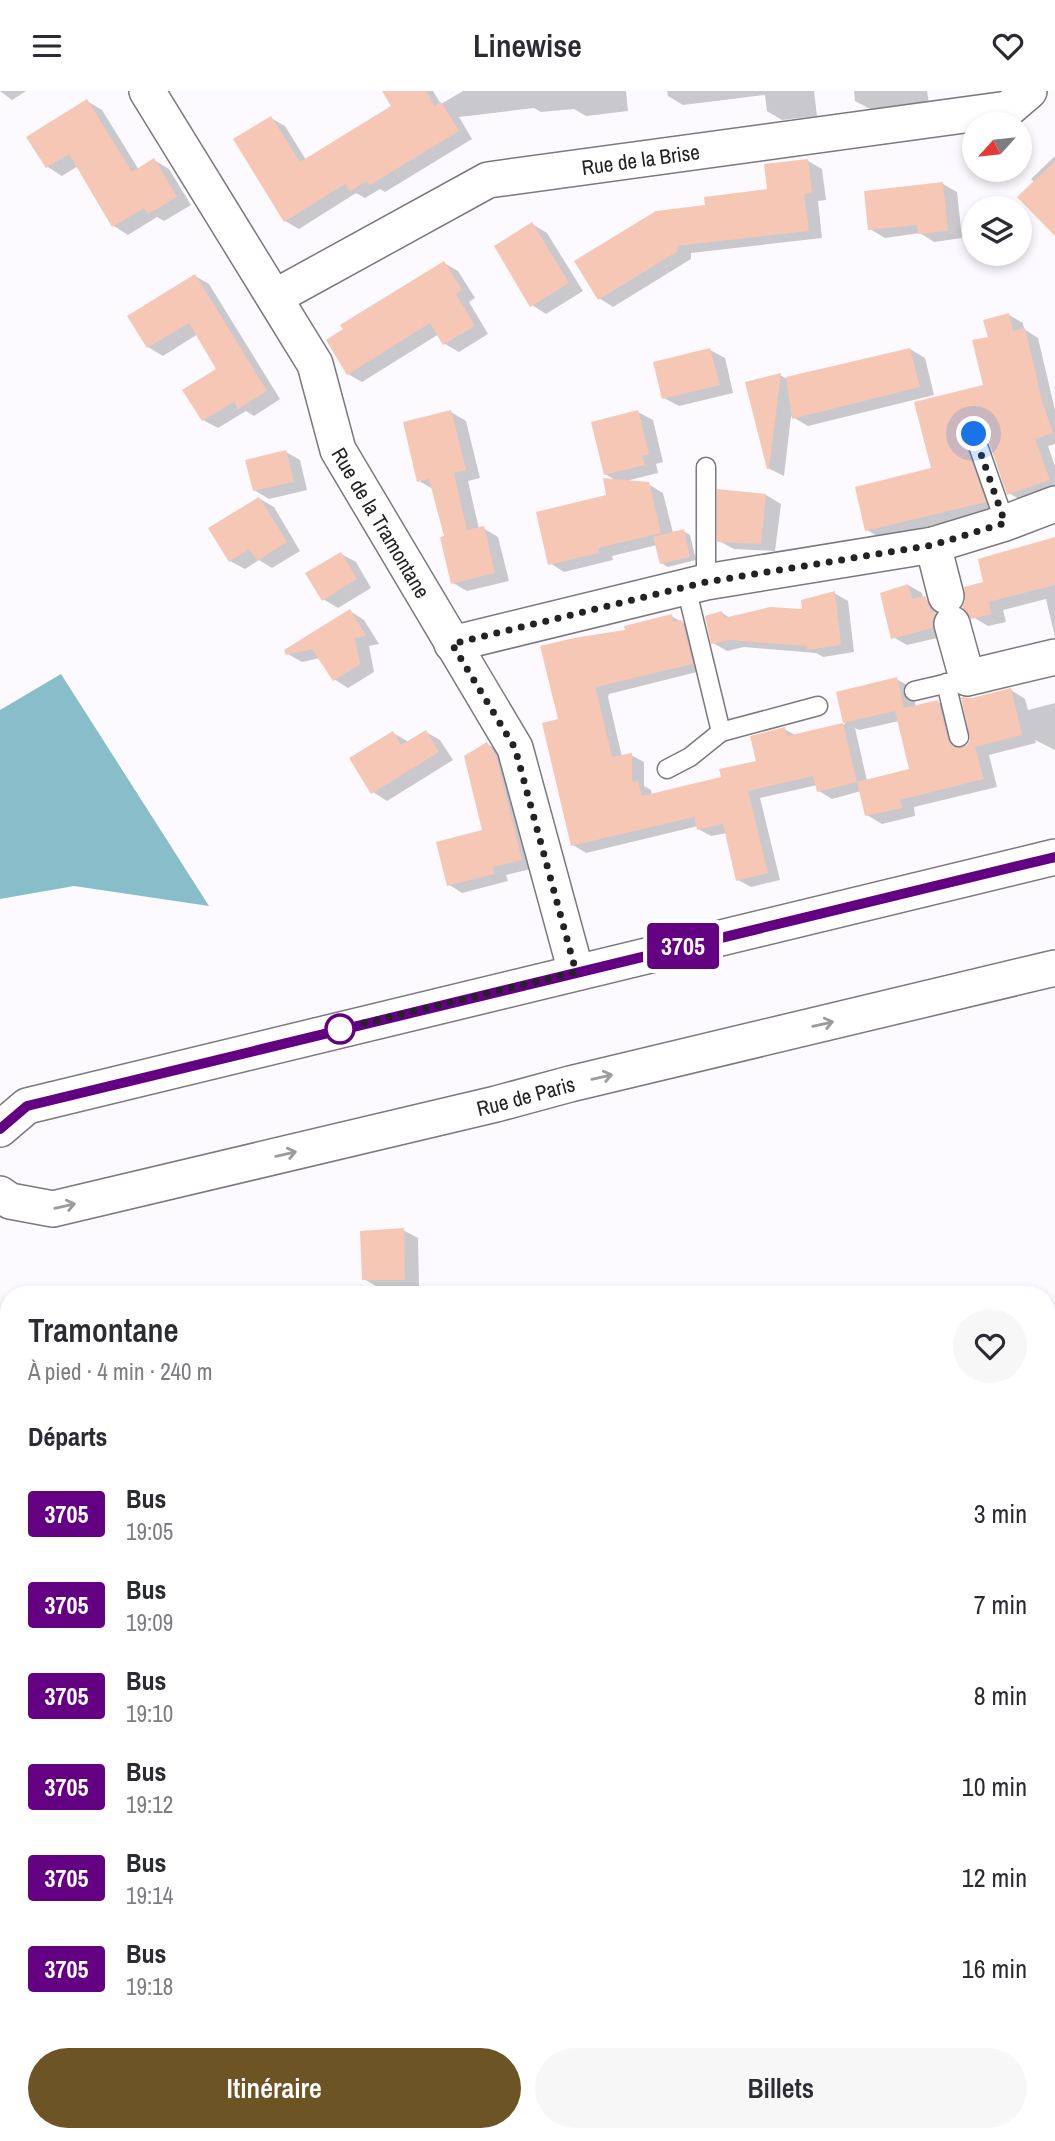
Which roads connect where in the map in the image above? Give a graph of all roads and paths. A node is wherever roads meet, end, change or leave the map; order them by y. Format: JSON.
{"nodes":[{"id":1,"x":147,"y":91,"type":"edge"},
{"id":2,"x":1029,"y":91,"type":"edge"},
{"id":3,"x":275,"y":297,"type":"junction"},
{"id":4,"x":974,"y":434,"type":"dead end"},
{"id":5,"x":706,"y":467,"type":"dead end"},
{"id":6,"x":1055,"y":504,"type":"edge"},
{"id":7,"x":1005,"y":523,"type":"junction"},
{"id":8,"x":933,"y":545,"type":"junction"},
{"id":9,"x":696,"y":585,"type":"junction"},
{"id":10,"x":452,"y":644,"type":"junction"},
{"id":11,"x":1055,"y":657,"type":"edge"},
{"id":12,"x":956,"y":681,"type":"junction"},
{"id":13,"x":914,"y":691,"type":"dead end"},
{"id":14,"x":818,"y":706,"type":"dead end"},
{"id":15,"x":721,"y":732,"type":"junction"},
{"id":16,"x":959,"y":737,"type":"dead end"},
{"id":17,"x":667,"y":769,"type":"dead end"},
{"id":18,"x":1055,"y":857,"type":"edge"},
{"id":19,"x":1055,"y":968,"type":"edge"},
{"id":20,"x":576,"y":972,"type":"junction"},
{"id":21,"x":0,"y":1129,"type":"edge"},
{"id":22,"x":0,"y":1194,"type":"edge"}],
"edges":[{"from":1,"to":3,"type":"street","name":"Rue de la Tramontane"},
{"from":2,"to":3,"type":"street","name":"Rue de la Brise"},
{"from":3,"to":10,"type":"street","name":"Rue de la Tramontane"},
{"from":4,"to":7,"type":"lane"},
{"from":5,"to":9,"type":"lane"},
{"from":6,"to":7,"type":"street"},
{"from":7,"to":8,"type":"street"},
{"from":8,"to":9,"type":"street"},
{"from":8,"to":12,"type":"street"},
{"from":9,"to":10,"type":"street"},
{"from":9,"to":15,"type":"lane"},
{"from":10,"to":20,"type":"street","name":"Rue de la Tramontane"},
{"from":11,"to":12,"type":"street"},
{"from":12,"to":13,"type":"lane"},
{"from":12,"to":16,"type":"lane"},
{"from":14,"to":15,"type":"lane"},
{"from":15,"to":17,"type":"lane"},
{"from":18,"to":20,"type":"street"},
{"from":22,"to":19,"type":"street","name":"Rue de Paris","one_way":true},
{"from":20,"to":21,"type":"street"}]}
